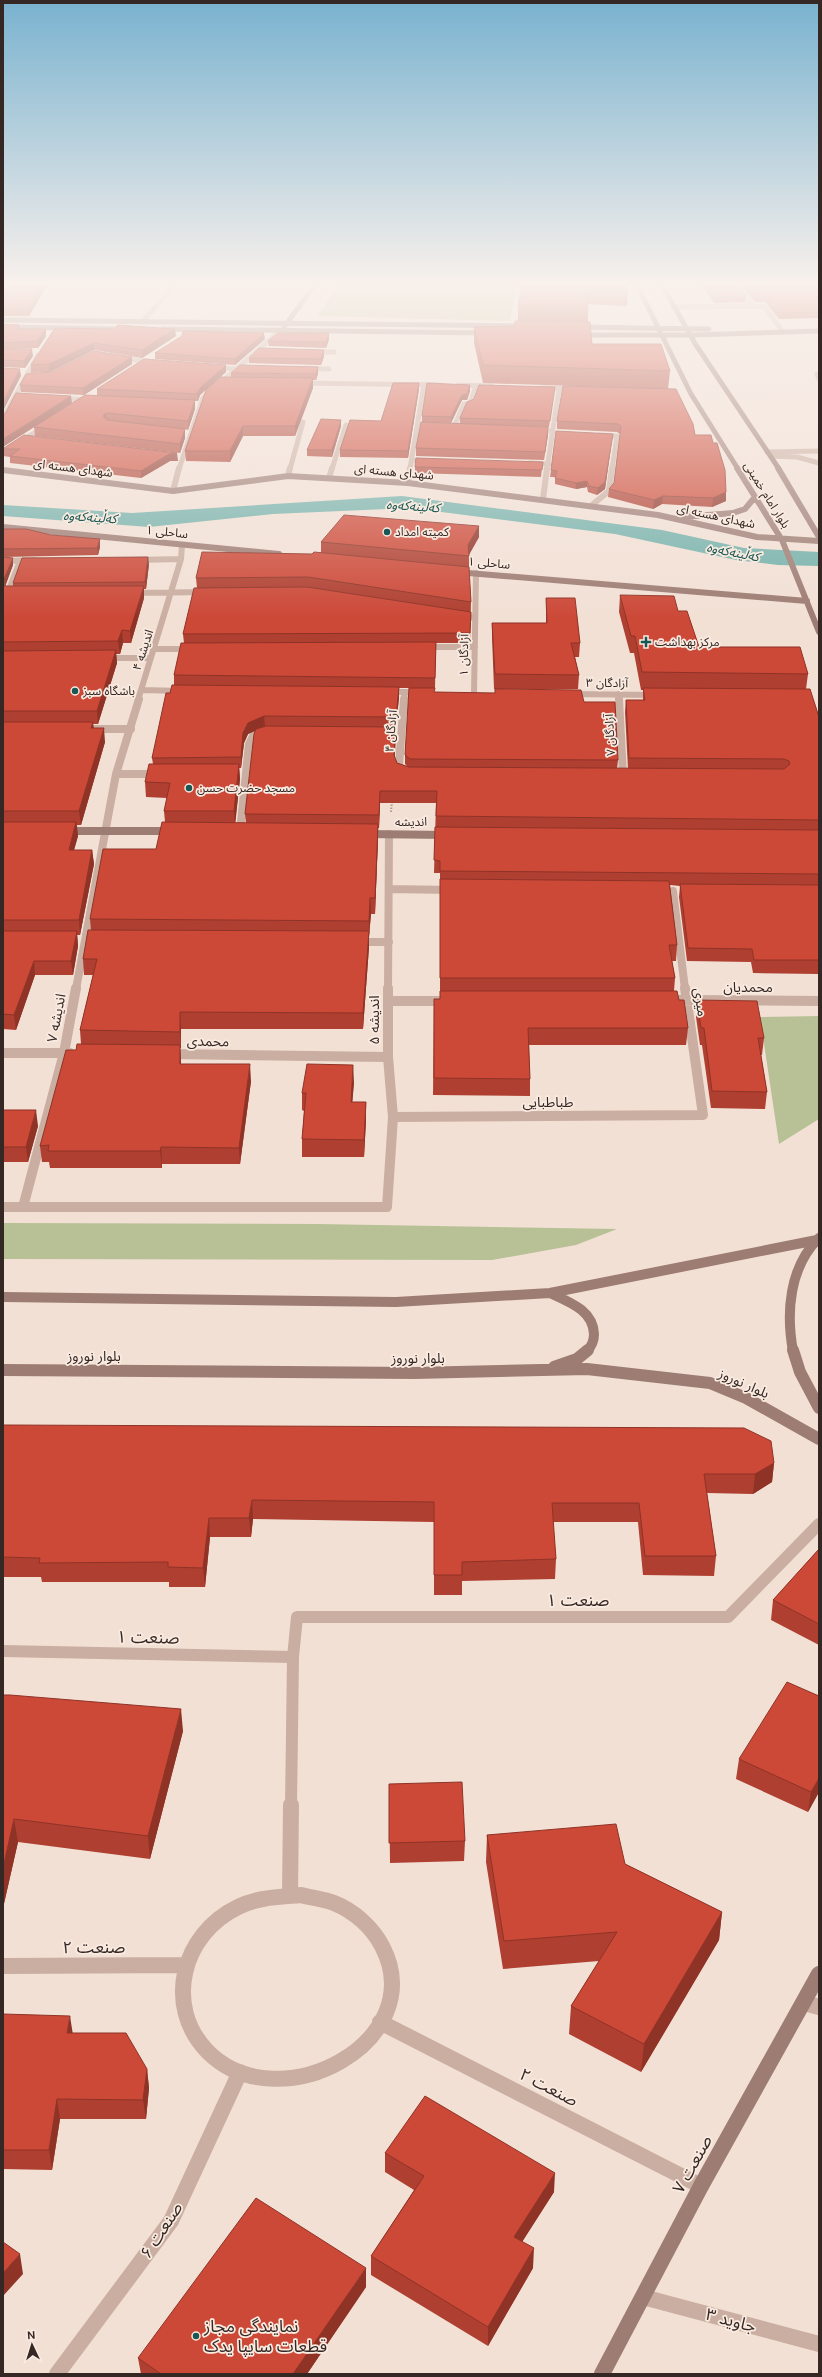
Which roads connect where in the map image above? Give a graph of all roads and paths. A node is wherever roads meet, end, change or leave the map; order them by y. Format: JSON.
{"nodes":[{"id":1,"x":15,"y":396,"type":"joint"},
{"id":2,"x":23,"y":396,"type":"edge"},
{"id":3,"x":205,"y":396,"type":"edge"},
{"id":4,"x":422,"y":396,"type":"edge"},
{"id":5,"x":473,"y":396,"type":"edge"},
{"id":6,"x":558,"y":396,"type":"edge"},
{"id":7,"x":692,"y":396,"type":"edge"},
{"id":8,"x":730,"y":396,"type":"edge"},
{"id":9,"x":55,"y":398,"type":"edge"},
{"id":10,"x":94,"y":398,"type":"edge"},
{"id":11,"x":87,"y":400,"type":"junction"},
{"id":12,"x":193,"y":404,"type":"edge"},
{"id":13,"x":201,"y":405,"type":"junction"},
{"id":14,"x":74,"y":407,"type":"edge"},
{"id":15,"x":4,"y":415,"type":"edge"},
{"id":16,"x":303,"y":422,"type":"edge"},
{"id":17,"x":50,"y":423,"type":"edge"},
{"id":18,"x":346,"y":425,"type":"dead end"},
{"id":19,"x":417,"y":426,"type":"junction"},
{"id":20,"x":424,"y":426,"type":"edge"},
{"id":21,"x":447,"y":427,"type":"edge"},
{"id":22,"x":454,"y":427,"type":"junction"},
{"id":23,"x":462,"y":428,"type":"edge"},
{"id":24,"x":530,"y":430,"type":"edge"},
{"id":25,"x":553,"y":432,"type":"junction"},
{"id":26,"x":183,"y":433,"type":"edge"},
{"id":27,"x":561,"y":433,"type":"edge"},
{"id":28,"x":190,"y":434,"type":"junction"},
{"id":29,"x":593,"y":435,"type":"edge"},
{"id":30,"x":26,"y":439,"type":"junction"},
{"id":31,"x":34,"y":440,"type":"edge"},
{"id":32,"x":819,"y":451,"type":"edge"},
{"id":33,"x":3,"y":452,"type":"edge"},
{"id":34,"x":769,"y":454,"type":"junction"},
{"id":35,"x":174,"y":456,"type":"edge"},
{"id":36,"x":182,"y":457,"type":"junction"},
{"id":37,"x":412,"y":460,"type":"junction"},
{"id":38,"x":434,"y":461,"type":"edge"},
{"id":39,"x":526,"y":463,"type":"edge"},
{"id":40,"x":819,"y":463,"type":"edge"},
{"id":41,"x":549,"y":464,"type":"junction"},
{"id":42,"x":3,"y":470,"type":"edge"},
{"id":43,"x":288,"y":476,"type":"junction"},
{"id":44,"x":329,"y":478,"type":"junction"},
{"id":45,"x":408,"y":483,"type":"junction"},
{"id":46,"x":173,"y":491,"type":"junction"},
{"id":47,"x":755,"y":497,"type":"junction"},
{"id":48,"x":544,"y":499,"type":"junction"},
{"id":49,"x":592,"y":505,"type":"junction"},
{"id":50,"x":658,"y":515,"type":"junction"},
{"id":51,"x":3,"y":527,"type":"edge"},
{"id":52,"x":819,"y":537,"type":"edge"},
{"id":53,"x":782,"y":540,"type":"junction"},
{"id":54,"x":819,"y":541,"type":"edge"},
{"id":55,"x":182,"y":545,"type":"junction"},
{"id":56,"x":286,"y":555,"type":"edge"},
{"id":57,"x":43,"y":560,"type":"edge"},
{"id":58,"x":127,"y":560,"type":"edge"},
{"id":59,"x":181,"y":560,"type":"junction"},
{"id":60,"x":3,"y":561,"type":"edge"},
{"id":61,"x":20,"y":561,"type":"junction"},
{"id":62,"x":452,"y":571,"type":"edge"},
{"id":63,"x":476,"y":573,"type":"junction"},
{"id":64,"x":171,"y":592,"type":"junction"},
{"id":65,"x":217,"y":592,"type":"edge"},
{"id":66,"x":124,"y":593,"type":"edge"},
{"id":67,"x":5,"y":594,"type":"edge"},
{"id":68,"x":15,"y":594,"type":"edge"},
{"id":69,"x":807,"y":601,"type":"junction"},
{"id":70,"x":452,"y":614,"type":"edge"},
{"id":71,"x":475,"y":618,"type":"junction"},
{"id":72,"x":819,"y":632,"type":"edge"},
{"id":73,"x":419,"y":647,"type":"edge"},
{"id":74,"x":475,"y":647,"type":"junction"},
{"id":75,"x":155,"y":649,"type":"junction"},
{"id":76,"x":203,"y":649,"type":"edge"},
{"id":77,"x":96,"y":658,"type":"edge"},
{"id":78,"x":151,"y":658,"type":"junction"},
{"id":79,"x":141,"y":690,"type":"junction"},
{"id":80,"x":188,"y":691,"type":"edge"},
{"id":81,"x":382,"y":692,"type":"edge"},
{"id":82,"x":405,"y":692,"type":"junction"},
{"id":83,"x":428,"y":692,"type":"edge"},
{"id":84,"x":474,"y":693,"type":"edge"},
{"id":85,"x":558,"y":694,"type":"edge"},
{"id":86,"x":618,"y":694,"type":"junction"},
{"id":87,"x":666,"y":695,"type":"edge"},
{"id":88,"x":83,"y":729,"type":"edge"},
{"id":89,"x":131,"y":729,"type":"junction"},
{"id":90,"x":270,"y":732,"type":"edge"},
{"id":91,"x":394,"y":733,"type":"edge"},
{"id":92,"x":402,"y":734,"type":"junction"},
{"id":93,"x":401,"y":770,"type":"junction"},
{"id":94,"x":116,"y":774,"type":"junction"},
{"id":95,"x":170,"y":774,"type":"edge"},
{"id":96,"x":417,"y":774,"type":"edge"},
{"id":97,"x":623,"y":775,"type":"edge"},
{"id":98,"x":58,"y":830,"type":"edge"},
{"id":99,"x":106,"y":831,"type":"junction"},
{"id":100,"x":185,"y":831,"type":"edge"},
{"id":101,"x":240,"y":832,"type":"edge"},
{"id":102,"x":358,"y":834,"type":"edge"},
{"id":103,"x":389,"y":834,"type":"junction"},
{"id":104,"x":453,"y":835,"type":"edge"},
{"id":105,"x":389,"y":889,"type":"junction"},
{"id":106,"x":460,"y":890,"type":"edge"},
{"id":107,"x":673,"y":891,"type":"dead end"},
{"id":108,"x":349,"y":942,"type":"edge"},
{"id":109,"x":389,"y":942,"type":"junction"},
{"id":110,"x":670,"y":1000,"type":"edge"},
{"id":111,"x":686,"y":1000,"type":"junction"},
{"id":112,"x":389,"y":1001,"type":"junction"},
{"id":113,"x":459,"y":1001,"type":"edge"},
{"id":114,"x":819,"y":1001,"type":"edge"},
{"id":115,"x":3,"y":1053,"type":"edge"},
{"id":116,"x":64,"y":1053,"type":"junction"},
{"id":117,"x":80,"y":1053,"type":"edge"},
{"id":118,"x":159,"y":1054,"type":"edge"},
{"id":119,"x":388,"y":1057,"type":"junction"},
{"id":120,"x":704,"y":1115,"type":"joint"},
{"id":121,"x":393,"y":1117,"type":"junction"},
{"id":122,"x":3,"y":1207,"type":"edge"},
{"id":123,"x":23,"y":1207,"type":"junction"},
{"id":124,"x":818,"y":1239,"type":"edge"},
{"id":125,"x":550,"y":1293,"type":"junction"},
{"id":126,"x":3,"y":1297,"type":"edge"},
{"id":127,"x":549,"y":1369,"type":"junction"},
{"id":128,"x":3,"y":1370,"type":"edge"},
{"id":129,"x":819,"y":1408,"type":"edge"},
{"id":130,"x":819,"y":1438,"type":"edge"},
{"id":131,"x":819,"y":1524,"type":"edge"},
{"id":132,"x":3,"y":1651,"type":"edge"},
{"id":133,"x":293,"y":1657,"type":"junction"},
{"id":134,"x":290,"y":1896,"type":"junction"},
{"id":135,"x":186,"y":1965,"type":"junction"},
{"id":136,"x":3,"y":1966,"type":"edge"},
{"id":137,"x":819,"y":1974,"type":"edge"},
{"id":138,"x":811,"y":2005,"type":"edge"},
{"id":139,"x":380,"y":2022,"type":"junction"},
{"id":140,"x":240,"y":2072,"type":"junction"},
{"id":141,"x":701,"y":2186,"type":"junction"},
{"id":142,"x":642,"y":2297,"type":"junction"},
{"id":143,"x":819,"y":2344,"type":"edge"},
{"id":144,"x":57,"y":2374,"type":"edge"},
{"id":145,"x":602,"y":2374,"type":"edge"}],
"edges":[{"from":1,"to":2,"type":"street"},
{"from":1,"to":15,"type":"street"},
{"from":3,"to":13,"type":"street"},
{"from":4,"to":19,"type":"street"},
{"from":5,"to":22,"type":"street"},
{"from":6,"to":25,"type":"street"},
{"from":7,"to":47,"type":"street","name":"بلوار امام خمینی"},
{"from":8,"to":34,"type":"street","name":"بلوار امام خمینی"},
{"from":9,"to":11,"type":"street"},
{"from":10,"to":11,"type":"street"},
{"from":11,"to":14,"type":"street"},
{"from":12,"to":13,"type":"street"},
{"from":13,"to":28,"type":"street"},
{"from":16,"to":43,"type":"street"},
{"from":17,"to":30,"type":"street"},
{"from":18,"to":44,"type":"street"},
{"from":19,"to":20,"type":"street"},
{"from":19,"to":37,"type":"street"},
{"from":21,"to":22,"type":"street"},
{"from":22,"to":23,"type":"street"},
{"from":24,"to":25,"type":"street"},
{"from":25,"to":27,"type":"street"},
{"from":25,"to":41,"type":"street"},
{"from":26,"to":28,"type":"street"},
{"from":28,"to":36,"type":"street"},
{"from":29,"to":49,"type":"street"},
{"from":30,"to":31,"type":"street"},
{"from":30,"to":33,"type":"street"},
{"from":32,"to":34,"type":"street"},
{"from":34,"to":40,"type":"street"},
{"from":34,"to":52,"type":"street","name":"بلوار امام خمینی"},
{"from":35,"to":36,"type":"street"},
{"from":36,"to":46,"type":"street"},
{"from":37,"to":38,"type":"street"},
{"from":37,"to":45,"type":"street"},
{"from":39,"to":41,"type":"street"},
{"from":41,"to":48,"type":"street"},
{"from":42,"to":46,"type":"street","name":"شهدای هسته ای"},
{"from":43,"to":44,"type":"street","name":"شهدای هسته ای"},
{"from":43,"to":46,"type":"street","name":"شهدای هسته ای"},
{"from":44,"to":45,"type":"street","name":"شهدای هسته ای"},
{"from":45,"to":48,"type":"street","name":"شهدای هسته ای"},
{"from":47,"to":50,"type":"street"},
{"from":47,"to":53,"type":"street","name":"بلوار امام خمینی"},
{"from":48,"to":49,"type":"street","name":"شهدای هسته ای"},
{"from":49,"to":50,"type":"street","name":"شهدای هسته ای"},
{"from":50,"to":53,"type":"street","name":"شهدای هسته ای"},
{"from":51,"to":55,"type":"street","name":"ساحلی ۱"},
{"from":53,"to":54,"type":"street","name":"شهدای هسته ای"},
{"from":53,"to":69,"type":"street","name":"بلوار امام خمینی"},
{"from":55,"to":56,"type":"street","name":"ساحلی ۱"},
{"from":55,"to":59,"type":"street","name":"اندیشه ۴"},
{"from":57,"to":61,"type":"street"},
{"from":58,"to":59,"type":"street"},
{"from":59,"to":64,"type":"street","name":"اندیشه ۴"},
{"from":60,"to":61,"type":"street"},
{"from":61,"to":67,"type":"street"},
{"from":62,"to":63,"type":"street","name":"ساحلی ۱"},
{"from":63,"to":69,"type":"street","name":"ساحلی ۱"},
{"from":63,"to":71,"type":"street","name":"آزادگان ۱"},
{"from":64,"to":65,"type":"street"},
{"from":64,"to":66,"type":"street"},
{"from":64,"to":75,"type":"street","name":"اندیشه ۴"},
{"from":67,"to":68,"type":"street"},
{"from":69,"to":72,"type":"street"},
{"from":70,"to":71,"type":"street","name":"آزادگان ۱"},
{"from":71,"to":74,"type":"street","name":"آزادگان ۱"},
{"from":73,"to":74,"type":"street"},
{"from":74,"to":84,"type":"street","name":"آزادگان ۱"},
{"from":75,"to":76,"type":"street"},
{"from":75,"to":78,"type":"street","name":"اندیشه ۴"},
{"from":77,"to":78,"type":"street"},
{"from":78,"to":79,"type":"street","name":"اندیشه ۴"},
{"from":79,"to":80,"type":"street"},
{"from":79,"to":89,"type":"street","name":"اندیشه ۴"},
{"from":81,"to":82,"type":"street"},
{"from":82,"to":83,"type":"street"},
{"from":82,"to":92,"type":"street","name":"آزادگان ۴"},
{"from":85,"to":86,"type":"street","name":"آزادگان ۳"},
{"from":86,"to":87,"type":"street","name":"آزادگان ۳"},
{"from":86,"to":97,"type":"street","name":"آزادگان ۷"},
{"from":88,"to":89,"type":"street"},
{"from":89,"to":94,"type":"street","name":"اندیشه ۴"},
{"from":90,"to":101,"type":"street"},
{"from":91,"to":92,"type":"street"},
{"from":92,"to":93,"type":"street","name":"آزادگان ۴"},
{"from":93,"to":96,"type":"street"},
{"from":93,"to":103,"type":"path"},
{"from":94,"to":95,"type":"street"},
{"from":94,"to":99,"type":"street","name":"اندیشه ۴"},
{"from":98,"to":99,"type":"street"},
{"from":99,"to":100,"type":"street"},
{"from":99,"to":116,"type":"street","name":"اندیشه ۷"},
{"from":102,"to":103,"type":"street","name":"اندیشه"},
{"from":103,"to":104,"type":"street","name":"اندیشه"},
{"from":103,"to":105,"type":"street","name":"اندیشه ۵"},
{"from":105,"to":106,"type":"street"},
{"from":105,"to":109,"type":"street","name":"اندیشه ۵"},
{"from":107,"to":111,"type":"street","name":"میری"},
{"from":108,"to":109,"type":"street"},
{"from":109,"to":112,"type":"street","name":"اندیشه ۵"},
{"from":110,"to":111,"type":"street","name":"محمدیان"},
{"from":111,"to":114,"type":"street","name":"محمدیان"},
{"from":111,"to":120,"type":"street","name":"میری"},
{"from":112,"to":113,"type":"street"},
{"from":112,"to":119,"type":"street","name":"اندیشه ۵"},
{"from":115,"to":116,"type":"street"},
{"from":116,"to":117,"type":"street"},
{"from":116,"to":123,"type":"street","name":"اندیشه ۷"},
{"from":118,"to":119,"type":"street","name":"محمدی"},
{"from":119,"to":121,"type":"street","name":"اندیشه ۵"},
{"from":120,"to":121,"type":"street","name":"طباطبایی"},
{"from":121,"to":123,"type":"street","name":"اندیشه ۵"},
{"from":122,"to":123,"type":"street"},
{"from":124,"to":125,"type":"street"},
{"from":124,"to":129,"type":"street"},
{"from":125,"to":126,"type":"street"},
{"from":125,"to":127,"type":"street"},
{"from":127,"to":128,"type":"street","name":"بلوار نوروز"},
{"from":127,"to":130,"type":"street","name":"بلوار نوروز"},
{"from":131,"to":133,"type":"street","name":"صنعت ۱"},
{"from":132,"to":133,"type":"street","name":"صنعت ۱"},
{"from":133,"to":134,"type":"street"},
{"from":134,"to":135,"type":"street"},
{"from":134,"to":139,"type":"street"},
{"from":135,"to":136,"type":"street","name":"صنعت ۲"},
{"from":135,"to":140,"type":"street"},
{"from":137,"to":138,"type":"street","name":"صنعت ۷"},
{"from":138,"to":141,"type":"street","name":"صنعت ۷"},
{"from":139,"to":140,"type":"street"},
{"from":139,"to":141,"type":"street","name":"صنعت ۲"},
{"from":140,"to":144,"type":"street","name":"صنعت ۶"},
{"from":141,"to":142,"type":"street","name":"صنعت ۷"},
{"from":142,"to":143,"type":"street","name":"جاوید ۳"},
{"from":142,"to":145,"type":"street","name":"صنعت ۷"}]}
